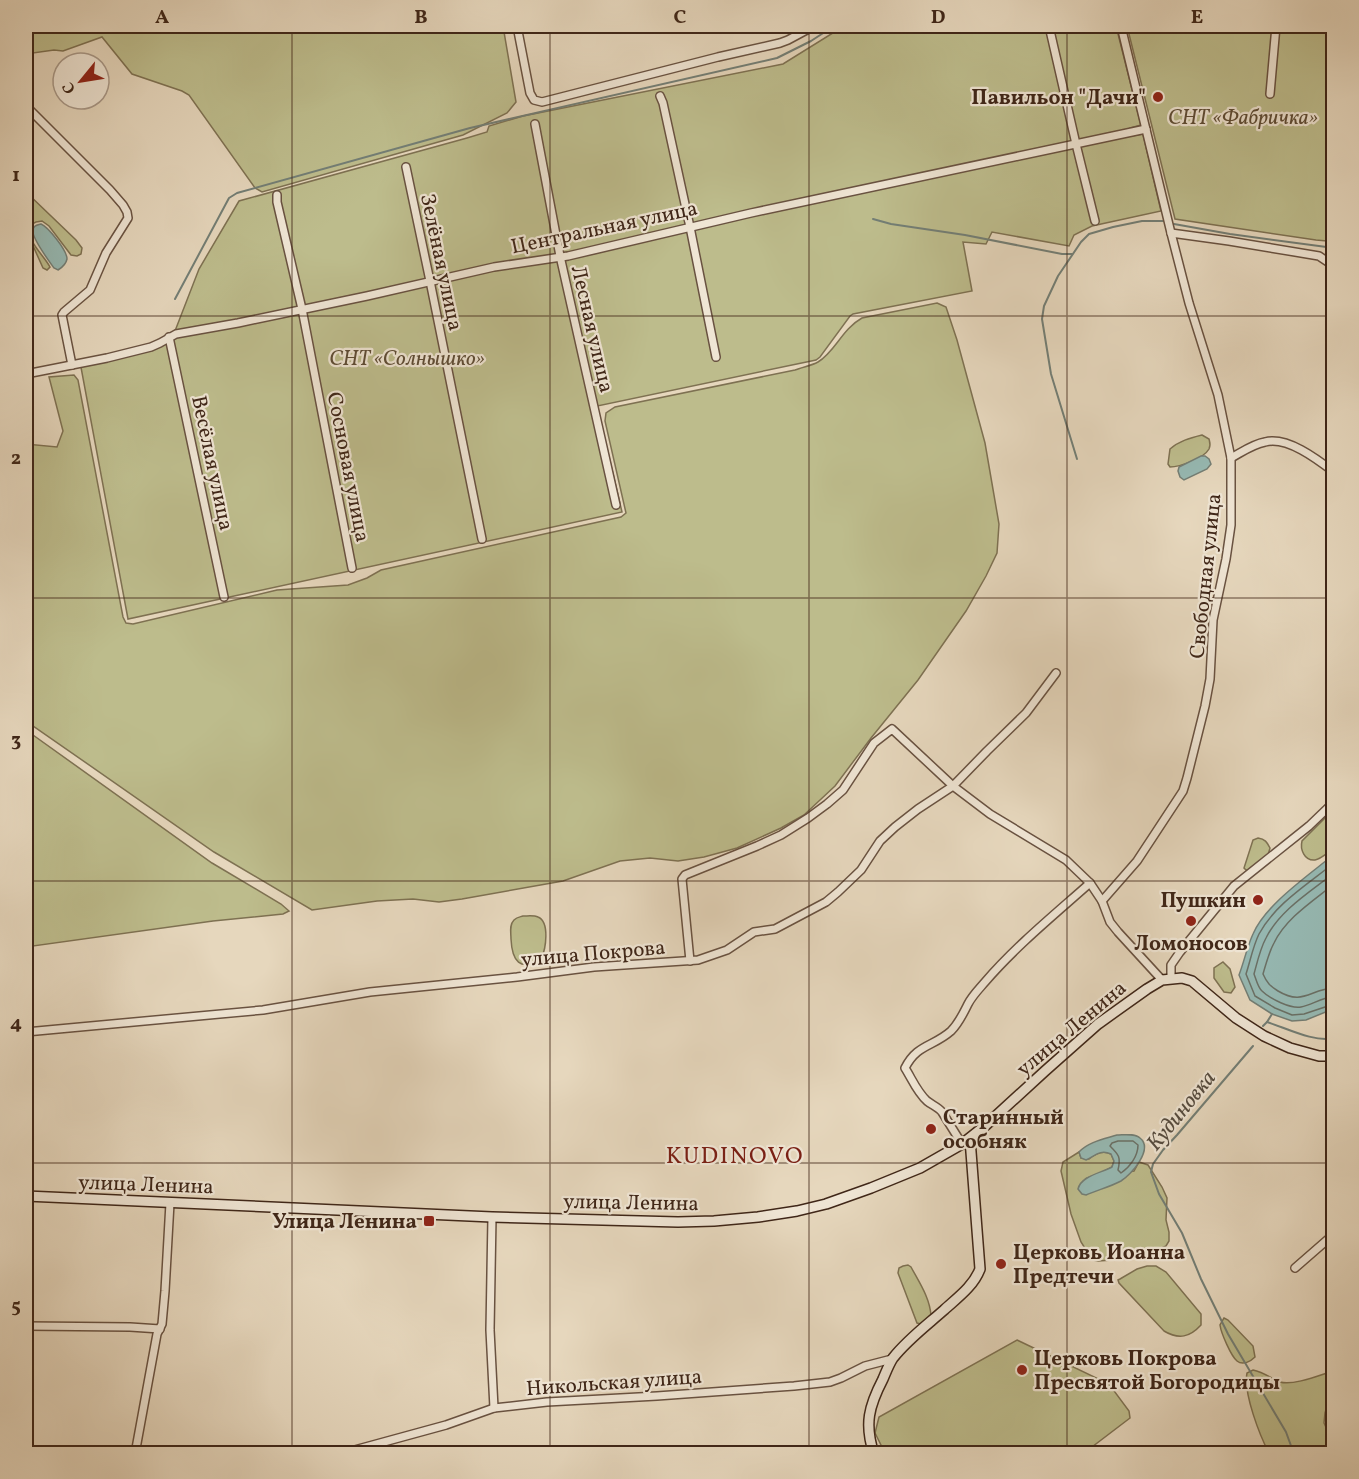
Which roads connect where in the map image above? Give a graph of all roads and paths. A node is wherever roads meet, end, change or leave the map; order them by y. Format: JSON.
{"nodes":[{"id":1,"x":517,"y":26,"type":"edge"},
{"id":2,"x":814,"y":26,"type":"edge"},
{"id":3,"x":1049,"y":26,"type":"edge"},
{"id":4,"x":1120,"y":26,"type":"edge"},
{"id":5,"x":1276,"y":26,"type":"edge"},
{"id":6,"x":1270,"y":94,"type":"dead end"},
{"id":7,"x":660,"y":96,"type":"dead end"},
{"id":8,"x":26,"y":106,"type":"edge"},
{"id":9,"x":535,"y":124,"type":"dead end"},
{"id":10,"x":1146,"y":129,"type":"junction"},
{"id":11,"x":1076,"y":144,"type":"junction"},
{"id":12,"x":406,"y":167,"type":"dead end"},
{"id":13,"x":277,"y":195,"type":"dead end"},
{"id":14,"x":1095,"y":221,"type":"dead end"},
{"id":15,"x":690,"y":227,"type":"junction"},
{"id":16,"x":1171,"y":233,"type":"junction"},
{"id":17,"x":560,"y":256,"type":"junction"},
{"id":18,"x":1334,"y":266,"type":"edge"},
{"id":19,"x":430,"y":281,"type":"junction"},
{"id":20,"x":302,"y":309,"type":"junction"},
{"id":21,"x":169,"y":337,"type":"junction"},
{"id":22,"x":716,"y":357,"type":"dead end"},
{"id":23,"x":72,"y":365,"type":"junction"},
{"id":24,"x":26,"y":374,"type":"edge"},
{"id":25,"x":1231,"y":458,"type":"junction"},
{"id":26,"x":1334,"y":472,"type":"edge"},
{"id":27,"x":616,"y":505,"type":"dead end"},
{"id":28,"x":482,"y":539,"type":"dead end"},
{"id":29,"x":352,"y":568,"type":"dead end"},
{"id":30,"x":224,"y":597,"type":"dead end"},
{"id":31,"x":1056,"y":674,"type":"dead end"},
{"id":32,"x":953,"y":786,"type":"junction"},
{"id":33,"x":1334,"y":802,"type":"edge"},
{"id":34,"x":1090,"y":883,"type":"junction"},
{"id":35,"x":1101,"y":901,"type":"junction"},
{"id":36,"x":690,"y":961,"type":"junction"},
{"id":37,"x":1166,"y":979,"type":"junction"},
{"id":38,"x":26,"y":1032,"type":"edge"},
{"id":39,"x":1334,"y":1056,"type":"edge"},
{"id":40,"x":966,"y":1141,"type":"junction"},
{"id":41,"x":26,"y":1196,"type":"edge"},
{"id":42,"x":170,"y":1203,"type":"junction"},
{"id":43,"x":492,"y":1217,"type":"junction"},
{"id":44,"x":1334,"y":1234,"type":"edge"},
{"id":45,"x":1295,"y":1268,"type":"dead end"},
{"id":46,"x":26,"y":1326,"type":"edge"},
{"id":47,"x":160,"y":1329,"type":"junction"},
{"id":48,"x":892,"y":1359,"type":"junction"},
{"id":49,"x":494,"y":1408,"type":"junction"},
{"id":50,"x":26,"y":1450,"type":"edge"},
{"id":51,"x":57,"y":1454,"type":"edge"},
{"id":52,"x":135,"y":1454,"type":"edge"},
{"id":53,"x":339,"y":1454,"type":"edge"},
{"id":54,"x":874,"y":1454,"type":"edge"}],
"edges":[{"from":1,"to":2,"type":"street"},
{"from":3,"to":11,"type":"street"},
{"from":4,"to":10,"type":"street","name":"Свободная улица"},
{"from":5,"to":6,"type":"street"},
{"from":7,"to":15,"type":"street"},
{"from":8,"to":23,"type":"street"},
{"from":9,"to":17,"type":"street","name":"Лесная улица"},
{"from":10,"to":11,"type":"street","name":"Центральная улица"},
{"from":10,"to":16,"type":"street","name":"Свободная улица"},
{"from":11,"to":14,"type":"street"},
{"from":11,"to":15,"type":"street","name":"Центральная улица"},
{"from":12,"to":19,"type":"street","name":"Зелёная улица"},
{"from":13,"to":20,"type":"street","name":"Сосновая улица"},
{"from":15,"to":17,"type":"street","name":"Центральная улица"},
{"from":15,"to":22,"type":"street"},
{"from":16,"to":18,"type":"street"},
{"from":16,"to":25,"type":"street","name":"Свободная улица"},
{"from":17,"to":19,"type":"street","name":"Центральная улица"},
{"from":17,"to":27,"type":"street","name":"Лесная улица"},
{"from":19,"to":20,"type":"street","name":"Центральная улица"},
{"from":19,"to":28,"type":"street","name":"Зелёная улица"},
{"from":20,"to":21,"type":"street","name":"Центральная улица"},
{"from":20,"to":29,"type":"street","name":"Сосновая улица"},
{"from":21,"to":23,"type":"street","name":"Центральная улица"},
{"from":21,"to":30,"type":"street","name":"Весёлая улица"},
{"from":23,"to":24,"type":"street","name":"Центральная улица"},
{"from":25,"to":26,"type":"street"},
{"from":25,"to":35,"type":"street","name":"Свободная улица"},
{"from":31,"to":32,"type":"street","name":"улица Покрова"},
{"from":32,"to":34,"type":"street"},
{"from":32,"to":36,"type":"street","name":"улица Покрова"},
{"from":32,"to":36,"type":"street"},
{"from":33,"to":37,"type":"street"},
{"from":34,"to":35,"type":"street"},
{"from":34,"to":40,"type":"street"},
{"from":35,"to":37,"type":"street"},
{"from":36,"to":38,"type":"street","name":"улица Покрова"},
{"from":37,"to":39,"type":"main road"},
{"from":37,"to":40,"type":"main road","name":"улица Ленина"},
{"from":40,"to":43,"type":"main road","name":"улица Ленина"},
{"from":40,"to":48,"type":"main road"},
{"from":41,"to":42,"type":"main road","name":"улица Ленина"},
{"from":42,"to":43,"type":"main road","name":"улица Ленина"},
{"from":42,"to":47,"type":"street"},
{"from":43,"to":49,"type":"street"},
{"from":44,"to":45,"type":"street"},
{"from":46,"to":47,"type":"street"},
{"from":47,"to":52,"type":"street"},
{"from":48,"to":49,"type":"street","name":"Никольская улица"},
{"from":48,"to":54,"type":"main road"},
{"from":49,"to":53,"type":"street","name":"Никольская улица"},
{"from":50,"to":51,"type":"street"}]}
